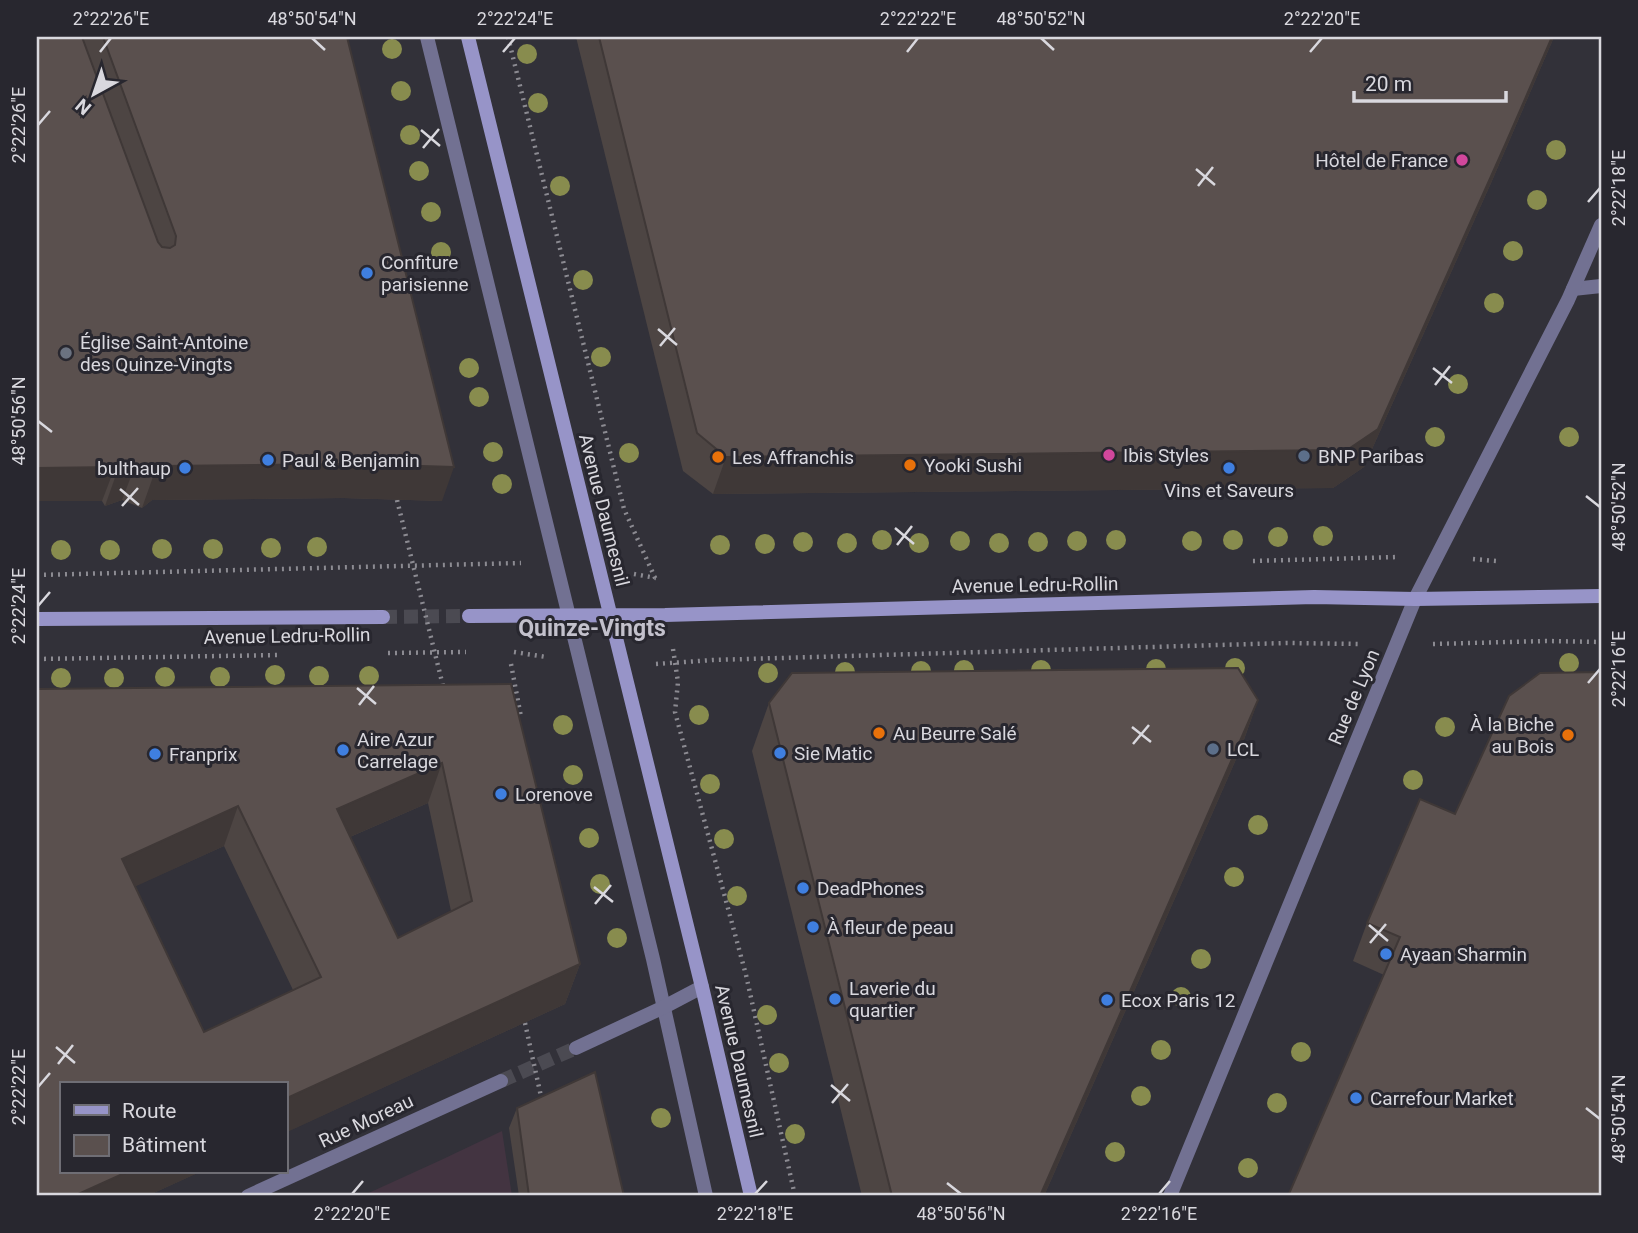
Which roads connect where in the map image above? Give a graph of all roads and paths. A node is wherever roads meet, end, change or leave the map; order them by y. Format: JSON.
{"nodes":[{"id":1,"x":427,"y":37,"type":"edge"},
{"id":2,"x":468,"y":37,"type":"edge"},
{"id":3,"x":508,"y":37,"type":"edge"},
{"id":4,"x":1601,"y":225,"type":"edge"},
{"id":5,"x":1601,"y":286,"type":"edge"},
{"id":6,"x":1573,"y":289,"type":"junction"},
{"id":7,"x":394,"y":487,"type":"edge"},
{"id":8,"x":641,"y":547,"type":"dead end"},
{"id":9,"x":1436,"y":556,"type":"junction"},
{"id":10,"x":1336,"y":559,"type":"dead end"},
{"id":11,"x":510,"y":563,"type":"dead end"},
{"id":12,"x":37,"y":575,"type":"edge"},
{"id":13,"x":1601,"y":596,"type":"edge"},
{"id":14,"x":1416,"y":599,"type":"junction"},
{"id":15,"x":568,"y":614,"type":"junction"},
{"id":16,"x":610,"y":614,"type":"junction"},
{"id":17,"x":469,"y":616,"type":"tunnel mouth"},
{"id":18,"x":383,"y":617,"type":"tunnel mouth"},
{"id":19,"x":37,"y":620,"type":"edge"},
{"id":20,"x":1601,"y":642,"type":"edge"},
{"id":21,"x":1397,"y":645,"type":"junction"},
{"id":22,"x":508,"y":651,"type":"dead end"},
{"id":23,"x":480,"y":652,"type":"dead end"},
{"id":24,"x":383,"y":653,"type":"dead end"},
{"id":25,"x":286,"y":655,"type":"dead end"},
{"id":26,"x":538,"y":656,"type":"dead end"},
{"id":27,"x":37,"y":659,"type":"edge"},
{"id":28,"x":694,"y":661,"type":"dead end"},
{"id":29,"x":511,"y":664,"type":"dead end"},
{"id":30,"x":678,"y":682,"type":"dead end"},
{"id":31,"x":446,"y":699,"type":"edge"},
{"id":32,"x":508,"y":717,"type":"edge"},
{"id":33,"x":702,"y":987,"type":"junction"},
{"id":34,"x":664,"y":1007,"type":"junction"},
{"id":35,"x":522,"y":1011,"type":"edge"},
{"id":36,"x":576,"y":1048,"type":"tunnel mouth"},
{"id":37,"x":500,"y":1081,"type":"tunnel mouth"},
{"id":38,"x":545,"y":1112,"type":"edge"},
{"id":39,"x":248,"y":1196,"type":"edge"},
{"id":40,"x":706,"y":1196,"type":"edge"},
{"id":41,"x":751,"y":1196,"type":"edge"},
{"id":42,"x":795,"y":1196,"type":"edge"},
{"id":43,"x":1170,"y":1196,"type":"edge"}],
"edges":[{"from":1,"to":15,"type":"street"},
{"from":2,"to":16,"type":"main road","name":"Avenue Daumesnil"},
{"from":3,"to":8,"type":"path","name":"Avenue Daumesnil"},
{"from":4,"to":6,"type":"street","name":"Rue de Lyon"},
{"from":5,"to":6,"type":"street"},
{"from":6,"to":9,"type":"street","name":"Rue de Lyon"},
{"from":7,"to":31,"type":"path","bridge":true},
{"from":9,"to":10,"type":"path"},
{"from":9,"to":14,"type":"street","name":"Rue de Lyon"},
{"from":11,"to":12,"type":"path"},
{"from":13,"to":14,"type":"main road","name":"Avenue Ledru-Rollin"},
{"from":14,"to":16,"type":"main road","name":"Avenue Ledru-Rollin"},
{"from":14,"to":21,"type":"street","name":"Rue de Lyon"},
{"from":15,"to":16,"type":"main road","name":"Avenue Ledru-Rollin"},
{"from":15,"to":17,"type":"main road","name":"Avenue Ledru-Rollin"},
{"from":15,"to":34,"type":"street"},
{"from":16,"to":33,"type":"main road","name":"Avenue Daumesnil"},
{"from":18,"to":19,"type":"main road","name":"Avenue Ledru-Rollin"},
{"from":20,"to":21,"type":"path"},
{"from":21,"to":28,"type":"path"},
{"from":21,"to":43,"type":"street","name":"Rue de Lyon"},
{"from":22,"to":26,"type":"path"},
{"from":23,"to":24,"type":"path","name":"Avenue Ledru-Rollin"},
{"from":25,"to":27,"type":"path","name":"Avenue Ledru-Rollin"},
{"from":29,"to":32,"type":"path"},
{"from":30,"to":42,"type":"path","name":"Avenue Daumesnil"},
{"from":33,"to":34,"type":"street"},
{"from":33,"to":41,"type":"main road","name":"Avenue Daumesnil"},
{"from":34,"to":36,"type":"street"},
{"from":34,"to":40,"type":"street"},
{"from":35,"to":38,"type":"path","bridge":true},
{"from":37,"to":39,"type":"street","name":"Rue Moreau"}]}
